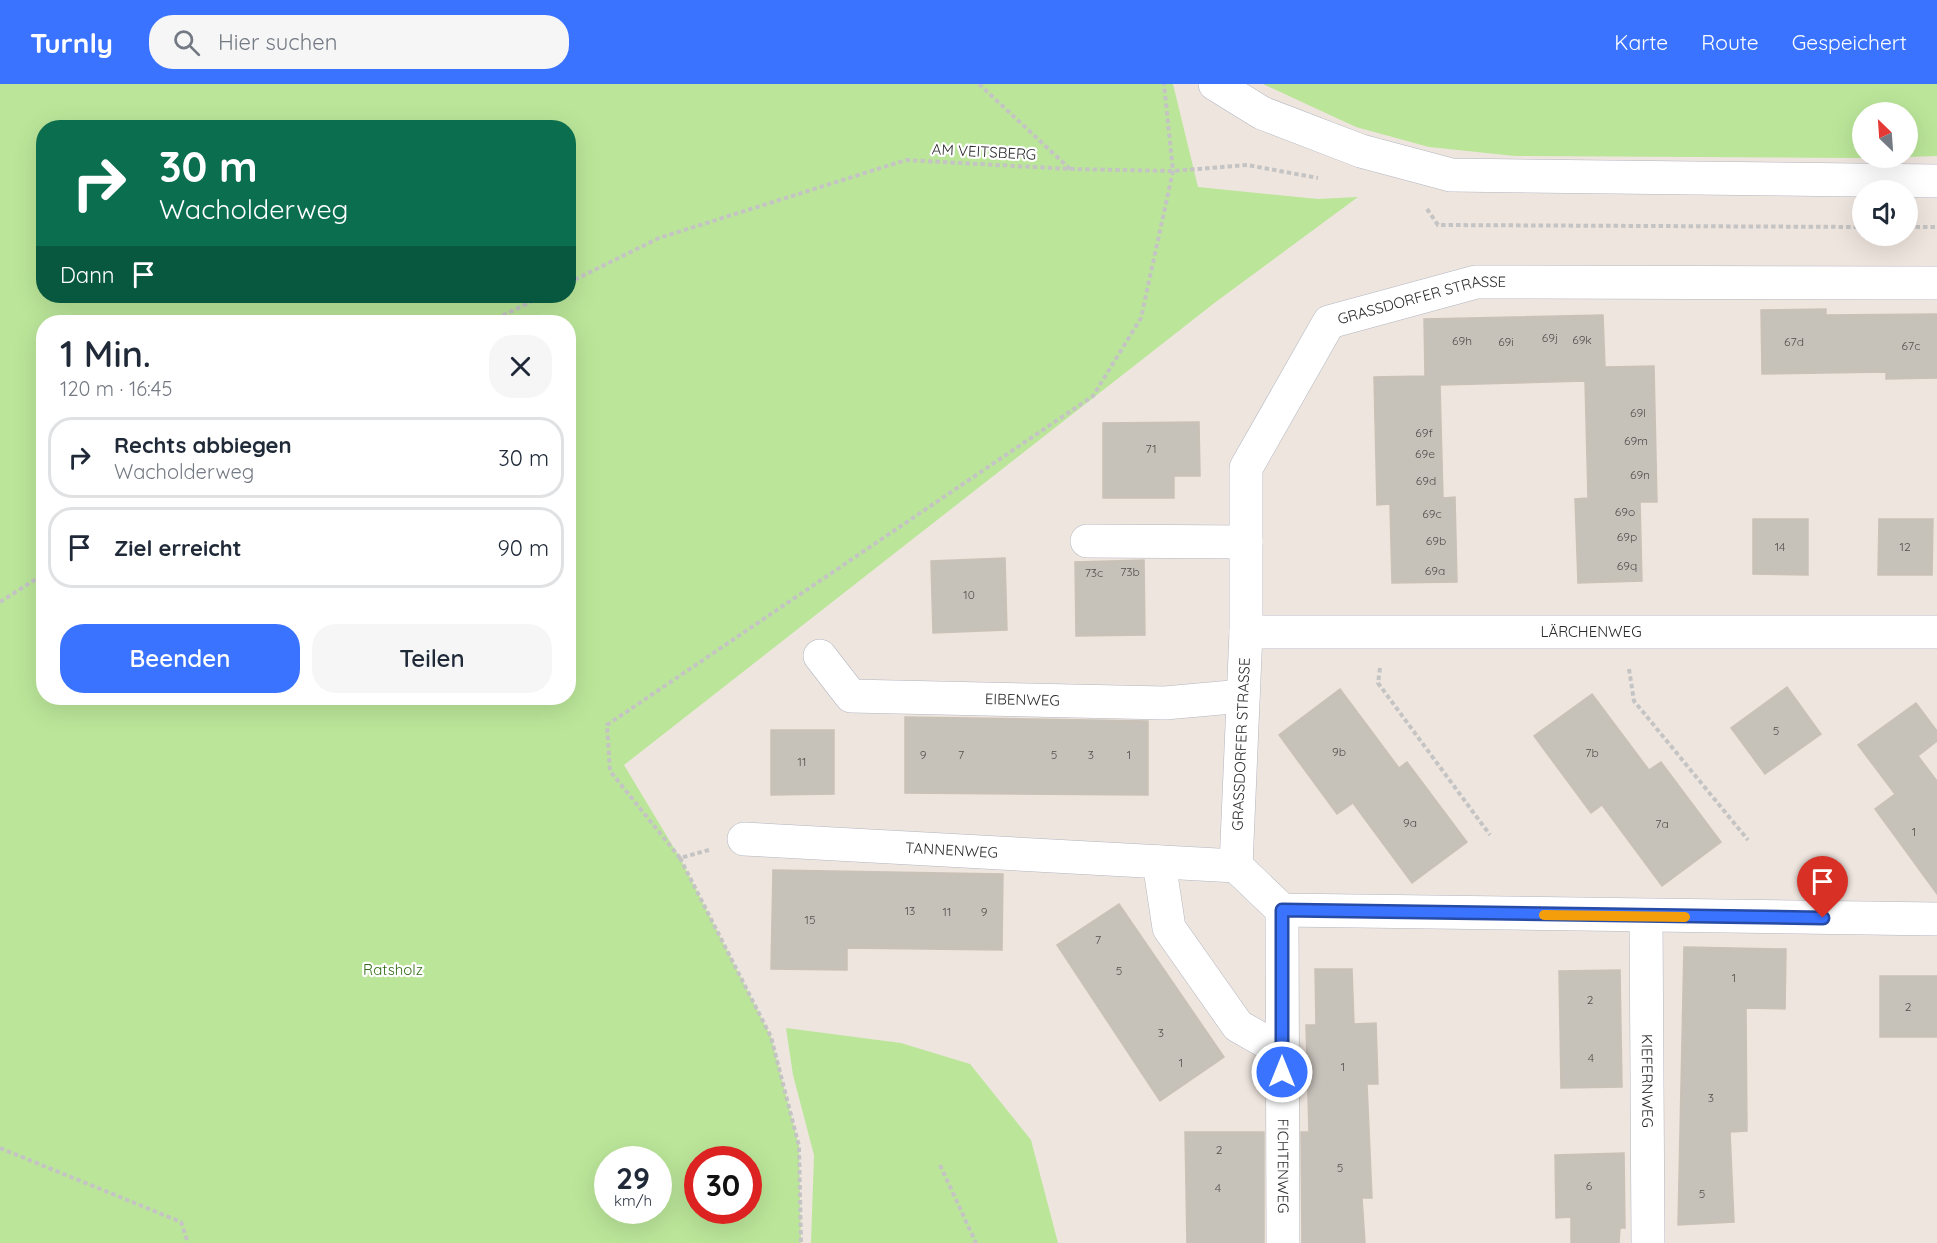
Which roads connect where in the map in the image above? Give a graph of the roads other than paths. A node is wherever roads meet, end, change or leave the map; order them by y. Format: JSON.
{"nodes":[{"id":1,"x":1215,"y":84,"type":"edge"},
{"id":2,"x":1937,"y":181,"type":"edge"},
{"id":3,"x":1937,"y":283,"type":"edge"},
{"id":4,"x":1087,"y":541,"type":"dead end"},
{"id":5,"x":1246,"y":542,"type":"junction"},
{"id":6,"x":1246,"y":632,"type":"junction"},
{"id":7,"x":1937,"y":632,"type":"edge"},
{"id":8,"x":820,"y":656,"type":"dead end"},
{"id":9,"x":1244,"y":696,"type":"junction"},
{"id":10,"x":744,"y":839,"type":"road end"},
{"id":11,"x":1159,"y":862,"type":"junction"},
{"id":12,"x":1236,"y":866,"type":"junction"},
{"id":13,"x":1282,"y":910,"type":"junction"},
{"id":14,"x":1646,"y":917,"type":"junction"},
{"id":15,"x":1937,"y":919,"type":"edge"},
{"id":16,"x":1282,"y":1051,"type":"junction"},
{"id":17,"x":1283,"y":1243,"type":"edge"},
{"id":18,"x":1648,"y":1243,"type":"edge"}],
"edges":[{"from":1,"to":2,"type":"street"},
{"from":3,"to":5,"type":"street","name":"GRASSDORFER STRASSE"},
{"from":4,"to":5,"type":"street"},
{"from":5,"to":6,"type":"street","name":"GRASSDORFER STRASSE"},
{"from":6,"to":7,"type":"street","name":"LÄRCHENWEG"},
{"from":6,"to":9,"type":"street","name":"GRASSDORFER STRASSE"},
{"from":8,"to":9,"type":"street","name":"EIBENWEG"},
{"from":9,"to":12,"type":"street","name":"GRASSDORFER STRASSE"},
{"from":10,"to":11,"type":"street","name":"TANNENWEG"},
{"from":11,"to":12,"type":"street","name":"TANNENWEG"},
{"from":11,"to":16,"type":"street"},
{"from":12,"to":13,"type":"street"},
{"from":13,"to":14,"type":"street"},
{"from":13,"to":16,"type":"street","name":"FICHTENWEG"},
{"from":14,"to":15,"type":"street"},
{"from":14,"to":18,"type":"street","name":"KIEFERNWEG"},
{"from":16,"to":17,"type":"street","name":"FICHTENWEG"}]}
